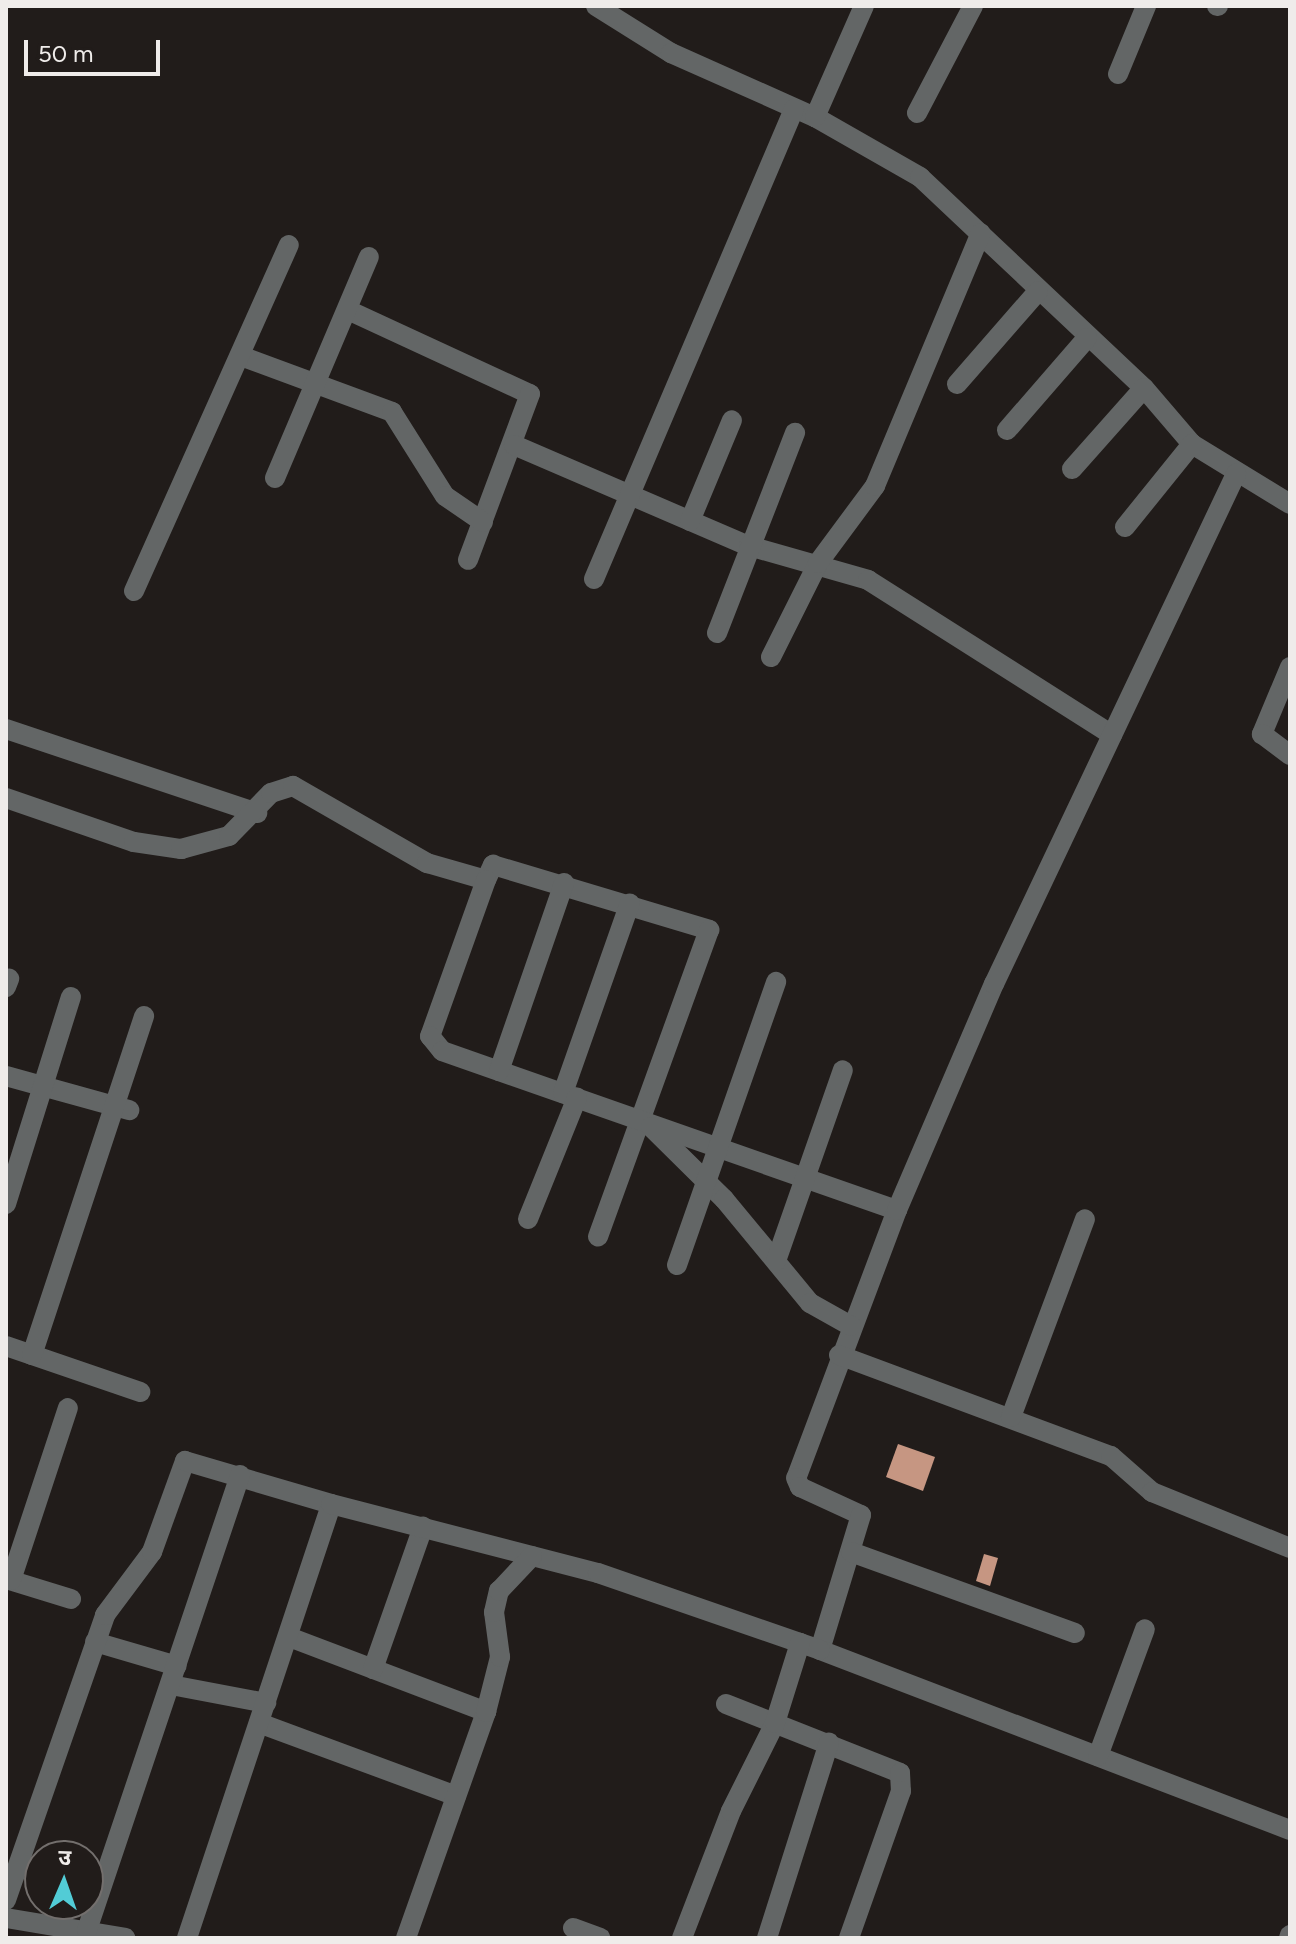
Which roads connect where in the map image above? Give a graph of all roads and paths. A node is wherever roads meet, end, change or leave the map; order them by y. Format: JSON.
{"nodes":[{"id":1,"x":596,"y":6,"type":"edge"},
{"id":2,"x":864,"y":6,"type":"edge"},
{"id":3,"x":973,"y":6,"type":"edge"},
{"id":4,"x":1146,"y":6,"type":"edge"},
{"id":5,"x":1118,"y":74,"type":"dead end"},
{"id":6,"x":794,"y":109,"type":"junction"},
{"id":7,"x":917,"y":113,"type":"dead end"},
{"id":8,"x":815,"y":117,"type":"junction"},
{"id":9,"x":981,"y":233,"type":"junction"},
{"id":10,"x":289,"y":245,"type":"dead end"},
{"id":11,"x":369,"y":257,"type":"dead end"},
{"id":12,"x":1038,"y":291,"type":"junction"},
{"id":13,"x":350,"y":311,"type":"junction"},
{"id":14,"x":1087,"y":338,"type":"junction"},
{"id":15,"x":241,"y":356,"type":"junction"},
{"id":16,"x":320,"y":382,"type":"junction"},
{"id":17,"x":957,"y":384,"type":"dead end"},
{"id":18,"x":1144,"y":388,"type":"junction"},
{"id":19,"x":732,"y":420,"type":"dead end"},
{"id":20,"x":1007,"y":430,"type":"dead end"},
{"id":21,"x":795,"y":433,"type":"dead end"},
{"id":22,"x":1192,"y":444,"type":"junction"},
{"id":23,"x":514,"y":445,"type":"junction"},
{"id":24,"x":1072,"y":469,"type":"dead end"},
{"id":25,"x":1236,"y":474,"type":"junction"},
{"id":26,"x":275,"y":478,"type":"dead end"},
{"id":27,"x":628,"y":495,"type":"junction"},
{"id":28,"x":1290,"y":504,"type":"edge"},
{"id":29,"x":690,"y":521,"type":"junction"},
{"id":30,"x":483,"y":522,"type":"junction"},
{"id":31,"x":1125,"y":527,"type":"dead end"},
{"id":32,"x":749,"y":546,"type":"junction"},
{"id":33,"x":468,"y":560,"type":"dead end"},
{"id":34,"x":818,"y":563,"type":"junction"},
{"id":35,"x":594,"y":579,"type":"dead end"},
{"id":36,"x":134,"y":591,"type":"dead end"},
{"id":37,"x":717,"y":633,"type":"dead end"},
{"id":38,"x":771,"y":657,"type":"dead end"},
{"id":39,"x":1290,"y":667,"type":"edge"},
{"id":40,"x":6,"y":729,"type":"edge"},
{"id":41,"x":1112,"y":735,"type":"junction"},
{"id":42,"x":1290,"y":755,"type":"edge"},
{"id":43,"x":6,"y":798,"type":"edge"},
{"id":44,"x":257,"y":813,"type":"junction"},
{"id":45,"x":486,"y":880,"type":"junction"},
{"id":46,"x":564,"y":883,"type":"junction"},
{"id":47,"x":630,"y":903,"type":"junction"},
{"id":48,"x":776,"y":982,"type":"dead end"},
{"id":49,"x":71,"y":997,"type":"dead end"},
{"id":50,"x":144,"y":1016,"type":"dead end"},
{"id":51,"x":843,"y":1070,"type":"dead end"},
{"id":52,"x":499,"y":1071,"type":"junction"},
{"id":53,"x":6,"y":1076,"type":"edge"},
{"id":54,"x":42,"y":1086,"type":"junction"},
{"id":55,"x":570,"y":1096,"type":"junction"},
{"id":56,"x":120,"y":1108,"type":"junction"},
{"id":57,"x":643,"y":1121,"type":"junction"},
{"id":58,"x":718,"y":1147,"type":"junction"},
{"id":59,"x":805,"y":1178,"type":"junction"},
{"id":60,"x":706,"y":1181,"type":"junction"},
{"id":61,"x":6,"y":1204,"type":"edge"},
{"id":62,"x":897,"y":1210,"type":"junction"},
{"id":63,"x":528,"y":1219,"type":"dead end"},
{"id":64,"x":1085,"y":1219,"type":"dead end"},
{"id":65,"x":598,"y":1236,"type":"dead end"},
{"id":66,"x":776,"y":1261,"type":"junction"},
{"id":67,"x":677,"y":1265,"type":"dead end"},
{"id":68,"x":851,"y":1326,"type":"junction"},
{"id":69,"x":6,"y":1346,"type":"edge"},
{"id":70,"x":32,"y":1355,"type":"junction"},
{"id":71,"x":839,"y":1355,"type":"junction"},
{"id":72,"x":140,"y":1392,"type":"dead end"},
{"id":73,"x":68,"y":1408,"type":"dead end"},
{"id":74,"x":1011,"y":1417,"type":"junction"},
{"id":75,"x":240,"y":1475,"type":"junction"},
{"id":76,"x":331,"y":1504,"type":"junction"},
{"id":77,"x":423,"y":1527,"type":"junction"},
{"id":78,"x":1290,"y":1548,"type":"edge"},
{"id":79,"x":851,"y":1552,"type":"junction"},
{"id":80,"x":532,"y":1556,"type":"junction"},
{"id":81,"x":8,"y":1580,"type":"edge"},
{"id":82,"x":71,"y":1599,"type":"dead end"},
{"id":83,"x":1145,"y":1629,"type":"dead end"},
{"id":84,"x":1075,"y":1633,"type":"dead end"},
{"id":85,"x":289,"y":1637,"type":"junction"},
{"id":86,"x":95,"y":1642,"type":"junction"},
{"id":87,"x":800,"y":1643,"type":"junction"},
{"id":88,"x":820,"y":1650,"type":"junction"},
{"id":89,"x":373,"y":1669,"type":"junction"},
{"id":90,"x":174,"y":1676,"type":"junction"},
{"id":91,"x":266,"y":1703,"type":"junction"},
{"id":92,"x":726,"y":1704,"type":"dead end"},
{"id":93,"x":486,"y":1712,"type":"junction"},
{"id":94,"x":259,"y":1723,"type":"junction"},
{"id":95,"x":775,"y":1723,"type":"junction"},
{"id":96,"x":829,"y":1743,"type":"junction"},
{"id":97,"x":1098,"y":1756,"type":"junction"},
{"id":98,"x":456,"y":1796,"type":"junction"},
{"id":99,"x":1290,"y":1830,"type":"edge"},
{"id":100,"x":6,"y":1900,"type":"edge"},
{"id":101,"x":6,"y":1918,"type":"edge"},
{"id":102,"x":573,"y":1928,"type":"dead end"},
{"id":103,"x":106,"y":1935,"type":"edge"},
{"id":104,"x":187,"y":1938,"type":"edge"},
{"id":105,"x":406,"y":1938,"type":"edge"},
{"id":106,"x":600,"y":1938,"type":"edge"},
{"id":107,"x":682,"y":1938,"type":"edge"},
{"id":108,"x":767,"y":1938,"type":"edge"},
{"id":109,"x":849,"y":1938,"type":"edge"}],
"edges":[{"from":1,"to":6,"type":"street"},
{"from":2,"to":8,"type":"street"},
{"from":3,"to":7,"type":"street"},
{"from":4,"to":5,"type":"street"},
{"from":6,"to":8,"type":"street"},
{"from":6,"to":27,"type":"street"},
{"from":8,"to":9,"type":"street"},
{"from":9,"to":12,"type":"street"},
{"from":9,"to":34,"type":"street"},
{"from":10,"to":15,"type":"street"},
{"from":11,"to":13,"type":"street"},
{"from":12,"to":14,"type":"street"},
{"from":12,"to":17,"type":"street"},
{"from":13,"to":16,"type":"street"},
{"from":13,"to":23,"type":"street"},
{"from":14,"to":18,"type":"street"},
{"from":14,"to":20,"type":"street"},
{"from":15,"to":16,"type":"street"},
{"from":15,"to":36,"type":"street"},
{"from":16,"to":26,"type":"street"},
{"from":16,"to":30,"type":"street"},
{"from":18,"to":22,"type":"street"},
{"from":18,"to":24,"type":"street"},
{"from":19,"to":29,"type":"street"},
{"from":21,"to":32,"type":"street"},
{"from":22,"to":25,"type":"street"},
{"from":22,"to":31,"type":"street"},
{"from":23,"to":27,"type":"street"},
{"from":23,"to":30,"type":"street"},
{"from":25,"to":28,"type":"street"},
{"from":25,"to":41,"type":"street"},
{"from":27,"to":29,"type":"street"},
{"from":27,"to":35,"type":"street"},
{"from":29,"to":32,"type":"street"},
{"from":30,"to":33,"type":"street"},
{"from":32,"to":34,"type":"street"},
{"from":32,"to":37,"type":"street"},
{"from":34,"to":38,"type":"street"},
{"from":34,"to":41,"type":"street"},
{"from":39,"to":42,"type":"street"},
{"from":40,"to":44,"type":"street"},
{"from":41,"to":62,"type":"street"},
{"from":43,"to":44,"type":"street"},
{"from":44,"to":45,"type":"street"},
{"from":45,"to":46,"type":"street"},
{"from":45,"to":52,"type":"street"},
{"from":46,"to":47,"type":"street"},
{"from":46,"to":52,"type":"street"},
{"from":47,"to":55,"type":"street"},
{"from":47,"to":57,"type":"street"},
{"from":48,"to":58,"type":"street"},
{"from":49,"to":54,"type":"street"},
{"from":50,"to":56,"type":"street"},
{"from":51,"to":59,"type":"street"},
{"from":52,"to":55,"type":"street"},
{"from":53,"to":54,"type":"street"},
{"from":54,"to":56,"type":"street"},
{"from":54,"to":61,"type":"street"},
{"from":55,"to":57,"type":"street"},
{"from":55,"to":63,"type":"street"},
{"from":56,"to":70,"type":"street"},
{"from":57,"to":58,"type":"street"},
{"from":57,"to":60,"type":"street"},
{"from":57,"to":65,"type":"street"},
{"from":58,"to":59,"type":"street"},
{"from":58,"to":60,"type":"street"},
{"from":59,"to":62,"type":"street"},
{"from":59,"to":66,"type":"street"},
{"from":60,"to":66,"type":"street"},
{"from":60,"to":67,"type":"street"},
{"from":62,"to":68,"type":"street"},
{"from":64,"to":74,"type":"street"},
{"from":66,"to":68,"type":"street"},
{"from":68,"to":71,"type":"street"},
{"from":69,"to":70,"type":"street"},
{"from":70,"to":72,"type":"street"},
{"from":71,"to":74,"type":"street"},
{"from":71,"to":79,"type":"street"},
{"from":73,"to":81,"type":"street"},
{"from":74,"to":78,"type":"street"},
{"from":75,"to":76,"type":"street"},
{"from":75,"to":86,"type":"street"},
{"from":75,"to":90,"type":"street"},
{"from":76,"to":77,"type":"street"},
{"from":76,"to":85,"type":"street"},
{"from":77,"to":80,"type":"street"},
{"from":77,"to":89,"type":"street"},
{"from":79,"to":84,"type":"street"},
{"from":79,"to":88,"type":"street"},
{"from":80,"to":87,"type":"street"},
{"from":80,"to":93,"type":"street"},
{"from":81,"to":82,"type":"street"},
{"from":83,"to":97,"type":"street"},
{"from":85,"to":89,"type":"street"},
{"from":85,"to":91,"type":"street"},
{"from":86,"to":90,"type":"street"},
{"from":86,"to":100,"type":"street"},
{"from":87,"to":88,"type":"street"},
{"from":87,"to":95,"type":"street"},
{"from":88,"to":97,"type":"street"},
{"from":89,"to":93,"type":"street"},
{"from":90,"to":91,"type":"street"},
{"from":90,"to":103,"type":"street"},
{"from":91,"to":94,"type":"street"},
{"from":92,"to":95,"type":"street"},
{"from":93,"to":98,"type":"street"},
{"from":94,"to":98,"type":"street"},
{"from":94,"to":104,"type":"street"},
{"from":95,"to":96,"type":"street"},
{"from":95,"to":107,"type":"street"},
{"from":96,"to":108,"type":"street"},
{"from":96,"to":109,"type":"street"},
{"from":97,"to":99,"type":"street"},
{"from":98,"to":105,"type":"street"},
{"from":101,"to":103,"type":"street"},
{"from":102,"to":106,"type":"street"}]}
